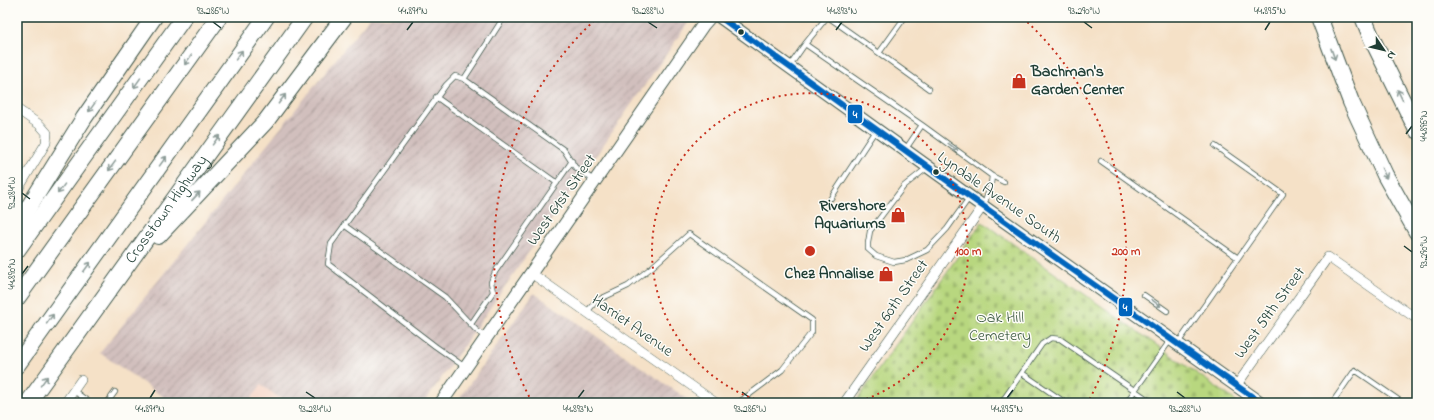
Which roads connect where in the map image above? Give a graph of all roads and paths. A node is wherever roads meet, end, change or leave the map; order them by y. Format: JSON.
{"nodes":[{"id":1,"x":154,"y":17,"type":"edge"},
{"id":2,"x":184,"y":17,"type":"edge"},
{"id":3,"x":219,"y":17,"type":"edge"},
{"id":4,"x":266,"y":17,"type":"edge"},
{"id":5,"x":305,"y":17,"type":"edge"},
{"id":6,"x":344,"y":17,"type":"edge"},
{"id":7,"x":504,"y":17,"type":"edge"},
{"id":8,"x":710,"y":17,"type":"edge"},
{"id":9,"x":720,"y":17,"type":"edge"},
{"id":10,"x":828,"y":17,"type":"edge"},
{"id":11,"x":905,"y":17,"type":"edge"},
{"id":12,"x":1320,"y":17,"type":"edge"},
{"id":13,"x":1363,"y":17,"type":"edge"},
{"id":14,"x":805,"y":44,"type":"junction"},
{"id":15,"x":879,"y":53,"type":"junction"},
{"id":16,"x":789,"y":67,"type":"junction"},
{"id":17,"x":464,"y":79,"type":"junction"},
{"id":18,"x":929,"y":89,"type":"dead end"},
{"id":19,"x":436,"y":97,"type":"junction"},
{"id":20,"x":17,"y":109,"type":"edge"},
{"id":21,"x":922,"y":125,"type":"junction"},
{"id":22,"x":876,"y":129,"type":"junction"},
{"id":23,"x":1417,"y":130,"type":"edge"},
{"id":24,"x":1215,"y":146,"type":"dead end"},
{"id":25,"x":905,"y":150,"type":"junction"},
{"id":26,"x":572,"y":161,"type":"junction"},
{"id":27,"x":1101,"y":161,"type":"dead end"},
{"id":28,"x":928,"y":166,"type":"junction"},
{"id":29,"x":992,"y":176,"type":"junction"},
{"id":30,"x":595,"y":181,"type":"junction"},
{"id":31,"x":1004,"y":182,"type":"dead end"},
{"id":32,"x":557,"y":183,"type":"junction"},
{"id":33,"x":17,"y":191,"type":"edge"},
{"id":34,"x":970,"y":197,"type":"junction"},
{"id":35,"x":831,"y":198,"type":"dead end"},
{"id":36,"x":983,"y":206,"type":"junction"},
{"id":37,"x":344,"y":225,"type":"junction"},
{"id":38,"x":17,"y":226,"type":"edge"},
{"id":39,"x":1417,"y":232,"type":"edge"},
{"id":40,"x":17,"y":250,"type":"edge"},
{"id":41,"x":1238,"y":258,"type":"junction"},
{"id":42,"x":531,"y":273,"type":"junction"},
{"id":43,"x":112,"y":286,"type":"junction"},
{"id":44,"x":1144,"y":294,"type":"dead end"},
{"id":45,"x":17,"y":298,"type":"edge"},
{"id":46,"x":1167,"y":311,"type":"dead end"},
{"id":47,"x":587,"y":312,"type":"junction"},
{"id":48,"x":1417,"y":319,"type":"edge"},
{"id":49,"x":471,"y":324,"type":"junction"},
{"id":50,"x":486,"y":338,"type":"junction"},
{"id":51,"x":1174,"y":342,"type":"junction"},
{"id":52,"x":17,"y":365,"type":"edge"},
{"id":53,"x":466,"y":367,"type":"junction"},
{"id":54,"x":1022,"y":373,"type":"junction"},
{"id":55,"x":81,"y":380,"type":"dead end"},
{"id":56,"x":1236,"y":386,"type":"junction"},
{"id":57,"x":1135,"y":390,"type":"junction"},
{"id":58,"x":74,"y":391,"type":"junction"},
{"id":59,"x":115,"y":392,"type":"dead end"},
{"id":60,"x":83,"y":401,"type":"edge"},
{"id":61,"x":1063,"y":402,"type":"edge"},
{"id":62,"x":28,"y":403,"type":"edge"},
{"id":63,"x":65,"y":403,"type":"edge"},
{"id":64,"x":90,"y":403,"type":"edge"},
{"id":65,"x":107,"y":403,"type":"edge"},
{"id":66,"x":441,"y":403,"type":"edge"},
{"id":67,"x":716,"y":403,"type":"edge"},
{"id":68,"x":738,"y":403,"type":"edge"},
{"id":69,"x":844,"y":403,"type":"edge"},
{"id":70,"x":1001,"y":403,"type":"edge"},
{"id":71,"x":1126,"y":403,"type":"edge"},
{"id":72,"x":1153,"y":403,"type":"edge"},
{"id":73,"x":1261,"y":403,"type":"edge"},
{"id":74,"x":1332,"y":403,"type":"edge"},
{"id":75,"x":1404,"y":403,"type":"edge"}],
"edges":[{"from":1,"to":38,"type":"highway","one_way":true},
{"from":2,"to":40,"type":"highway","one_way":true},
{"from":3,"to":45,"type":"highway","one_way":true},
{"from":52,"to":4,"type":"highway","one_way":true},
{"from":43,"to":5,"type":"highway","name":"Crosstown Highway","one_way":true},
{"from":43,"to":6,"type":"highway","one_way":true},
{"from":7,"to":17,"type":"lane"},
{"from":8,"to":30,"type":"main road","name":"West 61st Street"},
{"from":9,"to":16,"type":"main road","name":"Lyndale Avenue South"},
{"from":10,"to":14,"type":"lane"},
{"from":10,"to":15,"type":"lane"},
{"from":11,"to":15,"type":"lane"},
{"from":12,"to":39,"type":"highway","one_way":true},
{"from":23,"to":13,"type":"highway","one_way":true},
{"from":14,"to":16,"type":"lane"},
{"from":14,"to":21,"type":"lane"},
{"from":15,"to":18,"type":"lane"},
{"from":16,"to":22,"type":"main road","name":"Lyndale Avenue South"},
{"from":17,"to":19,"type":"lane"},
{"from":17,"to":26,"type":"lane"},
{"from":19,"to":32,"type":"lane"},
{"from":19,"to":37,"type":"lane"},
{"from":20,"to":33,"type":"street"},
{"from":21,"to":25,"type":"lane"},
{"from":21,"to":29,"type":"lane","one_way":true},
{"from":22,"to":25,"type":"main road","name":"Lyndale Avenue South"},
{"from":22,"to":35,"type":"lane"},
{"from":24,"to":41,"type":"lane"},
{"from":25,"to":28,"type":"main road","name":"Lyndale Avenue South"},
{"from":26,"to":30,"type":"lane"},
{"from":26,"to":32,"type":"lane"},
{"from":27,"to":41,"type":"lane"},
{"from":28,"to":34,"type":"main road","name":"Lyndale Avenue South"},
{"from":28,"to":34,"type":"lane"},
{"from":29,"to":31,"type":"lane"},
{"from":29,"to":36,"type":"lane"},
{"from":30,"to":42,"type":"main road","name":"West 61st Street"},
{"from":32,"to":49,"type":"lane"},
{"from":34,"to":36,"type":"main road","name":"Lyndale Avenue South"},
{"from":36,"to":51,"type":"main road","name":"Lyndale Avenue South"},
{"from":36,"to":69,"type":"street","name":"West 60th Street"},
{"from":37,"to":49,"type":"lane"},
{"from":37,"to":53,"type":"lane"},
{"from":41,"to":51,"type":"lane"},
{"from":42,"to":47,"type":"street","name":"Harriet Avenue"},
{"from":42,"to":50,"type":"main road","name":"West 61st Street"},
{"from":62,"to":43,"type":"highway","name":"Crosstown Highway","one_way":true},
{"from":44,"to":46,"type":"lane","one_way":true},
{"from":47,"to":67,"type":"street","name":"Harriet Avenue"},
{"from":47,"to":68,"type":"lane"},
{"from":48,"to":56,"type":"street","name":"West 59th Street"},
{"from":49,"to":50,"type":"lane"},
{"from":50,"to":53,"type":"main road","name":"West 61st Street"},
{"from":51,"to":56,"type":"main road","name":"Lyndale Avenue South"},
{"from":51,"to":57,"type":"lane"},
{"from":53,"to":66,"type":"main road","name":"West 61st Street"},
{"from":54,"to":57,"type":"lane"},
{"from":54,"to":61,"type":"lane"},
{"from":54,"to":70,"type":"lane"},
{"from":55,"to":58,"type":"street"},
{"from":56,"to":73,"type":"main road","name":"Lyndale Avenue South"},
{"from":57,"to":71,"type":"lane"},
{"from":57,"to":72,"type":"lane"},
{"from":58,"to":60,"type":"lane"},
{"from":58,"to":63,"type":"street"},
{"from":59,"to":65,"type":"lane"},
{"from":60,"to":64,"type":"lane"},
{"from":74,"to":75,"type":"lane"}]}
